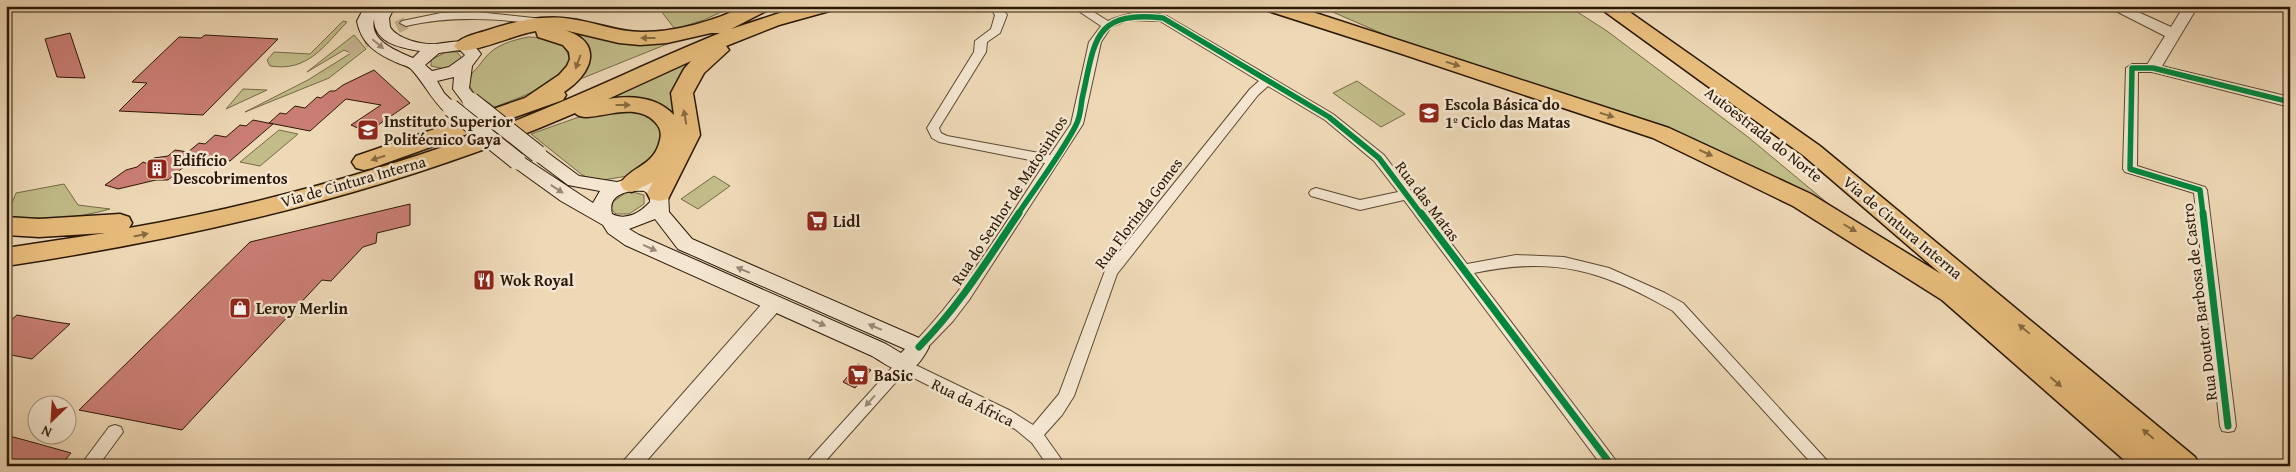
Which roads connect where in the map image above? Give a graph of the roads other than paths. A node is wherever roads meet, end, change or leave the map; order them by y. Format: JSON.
{"nodes":[{"id":1,"x":373,"y":6,"type":"edge"},
{"id":2,"x":388,"y":6,"type":"edge"},
{"id":3,"x":826,"y":6,"type":"edge"},
{"id":4,"x":994,"y":6,"type":"edge"},
{"id":5,"x":1076,"y":6,"type":"edge"},
{"id":6,"x":1272,"y":6,"type":"edge"},
{"id":7,"x":1306,"y":6,"type":"edge"},
{"id":8,"x":1588,"y":6,"type":"edge"},
{"id":9,"x":1607,"y":6,"type":"edge"},
{"id":10,"x":2113,"y":6,"type":"edge"},
{"id":11,"x":2191,"y":6,"type":"edge"},
{"id":12,"x":751,"y":17,"type":"edge"},
{"id":13,"x":406,"y":23,"type":"tunnel mouth"},
{"id":14,"x":564,"y":24,"type":"junction"},
{"id":15,"x":1107,"y":24,"type":"junction"},
{"id":16,"x":2173,"y":34,"type":"junction"},
{"id":17,"x":1407,"y":48,"type":"junction"},
{"id":18,"x":435,"y":49,"type":"junction"},
{"id":19,"x":466,"y":58,"type":"junction"},
{"id":20,"x":2153,"y":68,"type":"junction"},
{"id":21,"x":421,"y":70,"type":"junction"},
{"id":22,"x":1268,"y":78,"type":"junction"},
{"id":23,"x":2290,"y":102,"type":"edge"},
{"id":24,"x":524,"y":116,"type":"junction"},
{"id":25,"x":1053,"y":160,"type":"junction"},
{"id":26,"x":625,"y":186,"type":"junction"},
{"id":27,"x":1316,"y":193,"type":"dead end"},
{"id":28,"x":1406,"y":195,"type":"junction"},
{"id":29,"x":659,"y":198,"type":"junction"},
{"id":30,"x":607,"y":219,"type":"junction"},
{"id":31,"x":120,"y":223,"type":"junction"},
{"id":32,"x":6,"y":226,"type":"edge"},
{"id":33,"x":6,"y":245,"type":"edge"},
{"id":34,"x":94,"y":245,"type":"junction"},
{"id":35,"x":6,"y":257,"type":"edge"},
{"id":36,"x":6,"y":267,"type":"edge"},
{"id":37,"x":1463,"y":270,"type":"junction"},
{"id":38,"x":1952,"y":294,"type":"junction"},
{"id":39,"x":781,"y":297,"type":"junction"},
{"id":40,"x":919,"y":346,"type":"junction"},
{"id":41,"x":903,"y":365,"type":"junction"},
{"id":42,"x":2228,"y":426,"type":"dead end"},
{"id":43,"x":115,"y":432,"type":"dead end"},
{"id":44,"x":1034,"y":435,"type":"junction"},
{"id":45,"x":88,"y":466,"type":"edge"},
{"id":46,"x":630,"y":466,"type":"edge"},
{"id":47,"x":811,"y":466,"type":"edge"},
{"id":48,"x":1058,"y":466,"type":"edge"},
{"id":49,"x":1612,"y":466,"type":"edge"},
{"id":50,"x":1824,"y":466,"type":"edge"},
{"id":51,"x":2152,"y":466,"type":"edge"},
{"id":52,"x":2185,"y":466,"type":"edge"}],
"edges":[{"from":1,"to":21,"type":"main road","one_way":true},
{"from":2,"to":18,"type":"main road"},
{"from":3,"to":12,"type":"highway","name":"Via de Cintura Interna"},
{"from":4,"to":25,"type":"street"},
{"from":5,"to":15,"type":"street"},
{"from":6,"to":17,"type":"highway"},
{"from":7,"to":17,"type":"highway"},
{"from":8,"to":38,"type":"highway","name":"Autoestrada do Norte"},
{"from":52,"to":9,"type":"highway","name":"Via de Cintura Interna","one_way":true},
{"from":10,"to":16,"type":"street"},
{"from":11,"to":16,"type":"street"},
{"from":12,"to":14,"type":"highway","one_way":true},
{"from":12,"to":24,"type":"highway","name":"Via de Cintura Interna"},
{"from":29,"to":12,"type":"highway","one_way":true},
{"from":13,"to":14,"type":"street"},
{"from":14,"to":19,"type":"highway"},
{"from":15,"to":22,"type":"street","name":"Rua das Matas"},
{"from":15,"to":25,"type":"street","name":"Rua do Senhor de Matosinhos"},
{"from":16,"to":20,"type":"street"},
{"from":17,"to":38,"type":"highway","one_way":true},
{"from":18,"to":19,"type":"main road"},
{"from":18,"to":21,"type":"main road"},
{"from":19,"to":21,"type":"main road"},
{"from":19,"to":24,"type":"highway","one_way":true},
{"from":19,"to":26,"type":"main road","bridge":true},
{"from":20,"to":23,"type":"street"},
{"from":20,"to":42,"type":"street","name":"Rua Doutor Barbosa de Castro"},
{"from":21,"to":30,"type":"main road","one_way":true,"bridge":true},
{"from":22,"to":28,"type":"street","name":"Rua das Matas"},
{"from":22,"to":44,"type":"street","name":"Rua Florinda Gomes"},
{"from":24,"to":26,"type":"highway","one_way":true},
{"from":24,"to":31,"type":"highway","name":"Via de Cintura Interna","one_way":true},
{"from":34,"to":24,"type":"highway","name":"Via de Cintura Interna","one_way":true},
{"from":25,"to":40,"type":"street","name":"Rua do Senhor de Matosinhos"},
{"from":26,"to":29,"type":"main road"},
{"from":26,"to":30,"type":"main road"},
{"from":27,"to":28,"type":"street"},
{"from":28,"to":37,"type":"street","name":"Rua das Matas"},
{"from":29,"to":30,"type":"main road"},
{"from":39,"to":29,"type":"main road","one_way":true},
{"from":30,"to":39,"type":"main road","one_way":true},
{"from":31,"to":32,"type":"highway"},
{"from":31,"to":33,"type":"highway","name":"Via de Cintura Interna"},
{"from":34,"to":35,"type":"highway","name":"Via de Cintura Interna"},
{"from":34,"to":36,"type":"highway"},
{"from":37,"to":49,"type":"street","name":"Rua das Matas"},
{"from":37,"to":50,"type":"street"},
{"from":38,"to":51,"type":"highway","name":"Via de Cintura Interna","one_way":true},
{"from":40,"to":39,"type":"main road","one_way":true},
{"from":39,"to":41,"type":"main road","one_way":true},
{"from":39,"to":46,"type":"street"},
{"from":40,"to":41,"type":"main road","name":"Rua do Senhor de Matosinhos"},
{"from":41,"to":44,"type":"street","name":"Rua da África"},
{"from":41,"to":47,"type":"street","one_way":true},
{"from":43,"to":45,"type":"street"},
{"from":44,"to":48,"type":"street","name":"Rua da África"}]}
